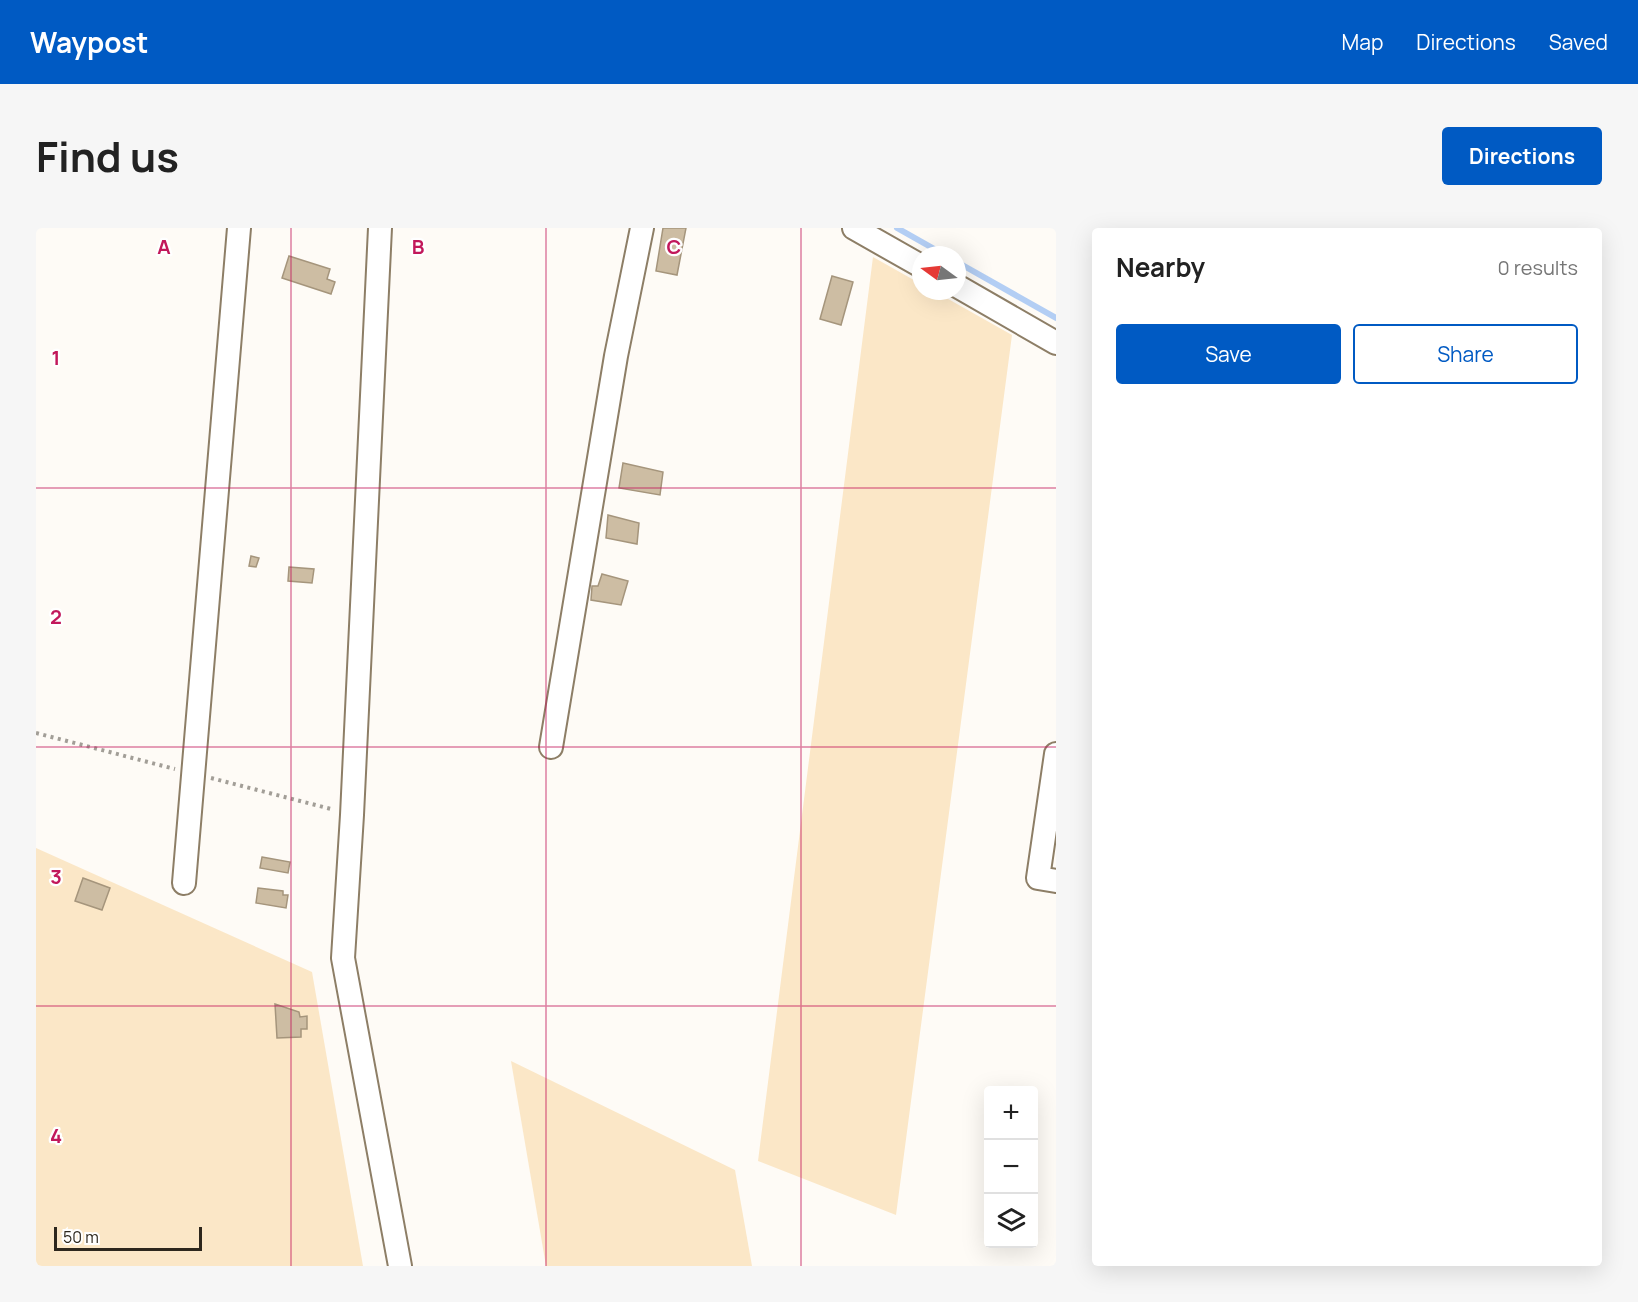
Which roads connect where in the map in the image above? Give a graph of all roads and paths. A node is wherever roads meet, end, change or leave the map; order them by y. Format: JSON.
{"nodes":[{"id":1,"x":239,"y":228,"type":"edge"},
{"id":2,"x":380,"y":228,"type":"edge"},
{"id":3,"x":642,"y":228,"type":"edge"},
{"id":4,"x":854,"y":228,"type":"edge"},
{"id":5,"x":912,"y":261,"type":"edge"},
{"id":6,"x":966,"y":291,"type":"edge"},
{"id":7,"x":1056,"y":343,"type":"edge"},
{"id":8,"x":551,"y":747,"type":"dead end"},
{"id":9,"x":1056,"y":754,"type":"edge"},
{"id":10,"x":1056,"y":881,"type":"edge"},
{"id":11,"x":184,"y":883,"type":"dead end"},
{"id":12,"x":400,"y":1266,"type":"edge"}],
"edges":[{"from":1,"to":11,"type":"street"},
{"from":2,"to":12,"type":"street"},
{"from":3,"to":8,"type":"street"},
{"from":4,"to":5,"type":"street"},
{"from":6,"to":7,"type":"street"},
{"from":9,"to":10,"type":"street"}]}
